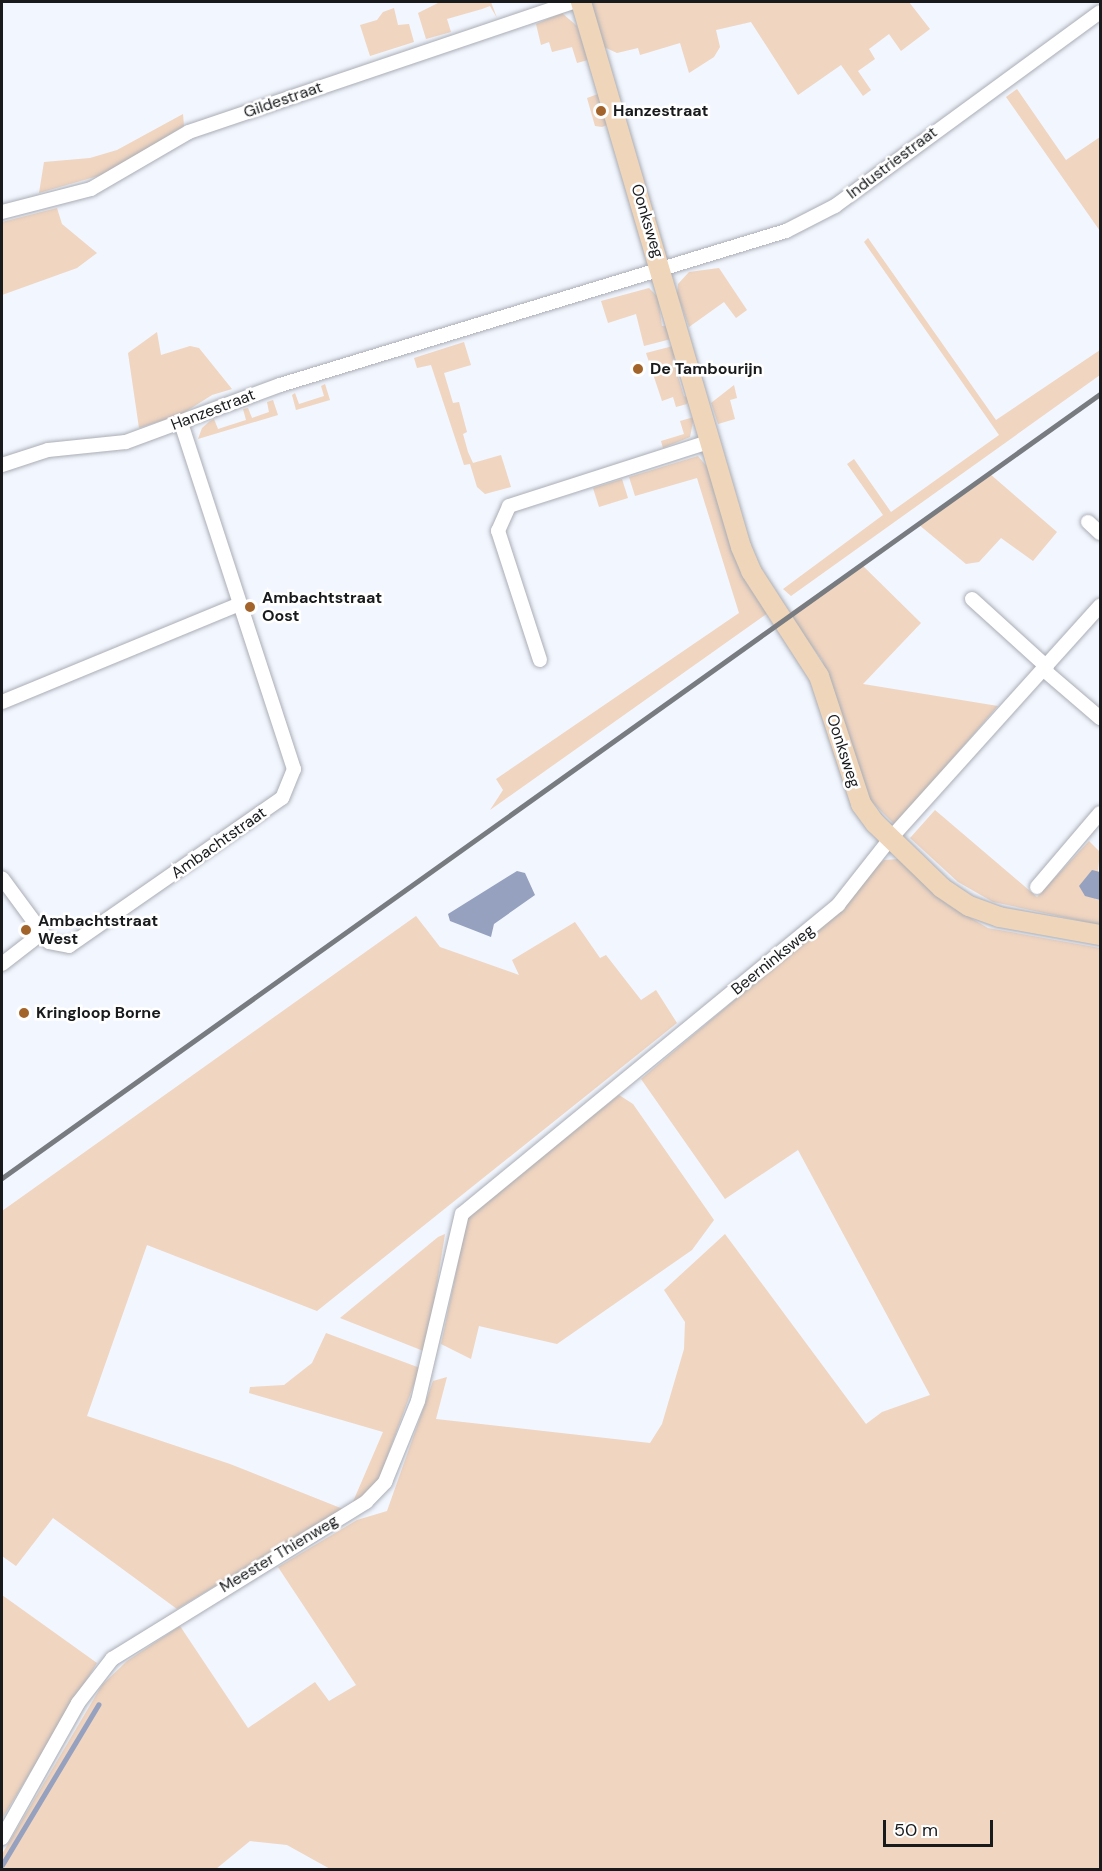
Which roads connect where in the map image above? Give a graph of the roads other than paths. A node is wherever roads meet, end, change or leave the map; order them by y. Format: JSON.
{"nodes":[{"id":1,"x":573,"y":2,"type":"edge"},
{"id":2,"x":581,"y":2,"type":"edge"},
{"id":3,"x":1101,"y":12,"type":"edge"},
{"id":4,"x":2,"y":212,"type":"edge"},
{"id":5,"x":663,"y":270,"type":"junction"},
{"id":6,"x":181,"y":423,"type":"junction"},
{"id":7,"x":712,"y":441,"type":"junction"},
{"id":8,"x":2,"y":465,"type":"edge"},
{"id":9,"x":1088,"y":522,"type":"dead end"},
{"id":10,"x":1101,"y":533,"type":"edge"},
{"id":11,"x":972,"y":599,"type":"dead end"},
{"id":12,"x":240,"y":604,"type":"junction"},
{"id":13,"x":1101,"y":606,"type":"edge"},
{"id":14,"x":540,"y":660,"type":"dead end"},
{"id":15,"x":1045,"y":668,"type":"junction"},
{"id":16,"x":2,"y":702,"type":"edge"},
{"id":17,"x":1101,"y":718,"type":"edge"},
{"id":18,"x":1101,"y":813,"type":"edge"},
{"id":19,"x":890,"y":839,"type":"junction"},
{"id":20,"x":2,"y":878,"type":"edge"},
{"id":21,"x":1037,"y":887,"type":"dead end"},
{"id":22,"x":42,"y":933,"type":"junction"},
{"id":23,"x":1101,"y":935,"type":"edge"},
{"id":24,"x":2,"y":964,"type":"edge"},
{"id":25,"x":462,"y":1214,"type":"joint"},
{"id":26,"x":2,"y":1838,"type":"edge"}],
"edges":[{"from":1,"to":4,"type":"street","name":"Gildestraat"},
{"from":2,"to":5,"type":"main road","name":"Oonksweg"},
{"from":3,"to":5,"type":"street","name":"Industriestraat"},
{"from":5,"to":6,"type":"street","name":"Hanzestraat"},
{"from":5,"to":7,"type":"main road","name":"Oonksweg"},
{"from":6,"to":8,"type":"street","name":"Hanzestraat"},
{"from":6,"to":12,"type":"street","name":"Ambachtstraat"},
{"from":7,"to":14,"type":"street"},
{"from":7,"to":19,"type":"main road","name":"Oonksweg"},
{"from":9,"to":10,"type":"street"},
{"from":11,"to":15,"type":"street"},
{"from":12,"to":16,"type":"street"},
{"from":12,"to":22,"type":"street","name":"Ambachtstraat"},
{"from":13,"to":15,"type":"street","name":"Beerninksweg"},
{"from":15,"to":17,"type":"street"},
{"from":15,"to":19,"type":"street","name":"Beerninksweg"},
{"from":18,"to":21,"type":"street"},
{"from":19,"to":23,"type":"main road","name":"Oonksweg"},
{"from":19,"to":25,"type":"street","name":"Beerninksweg"},
{"from":20,"to":22,"type":"street"},
{"from":22,"to":24,"type":"street"},
{"from":25,"to":26,"type":"street","name":"Meester Thienweg"}]}
